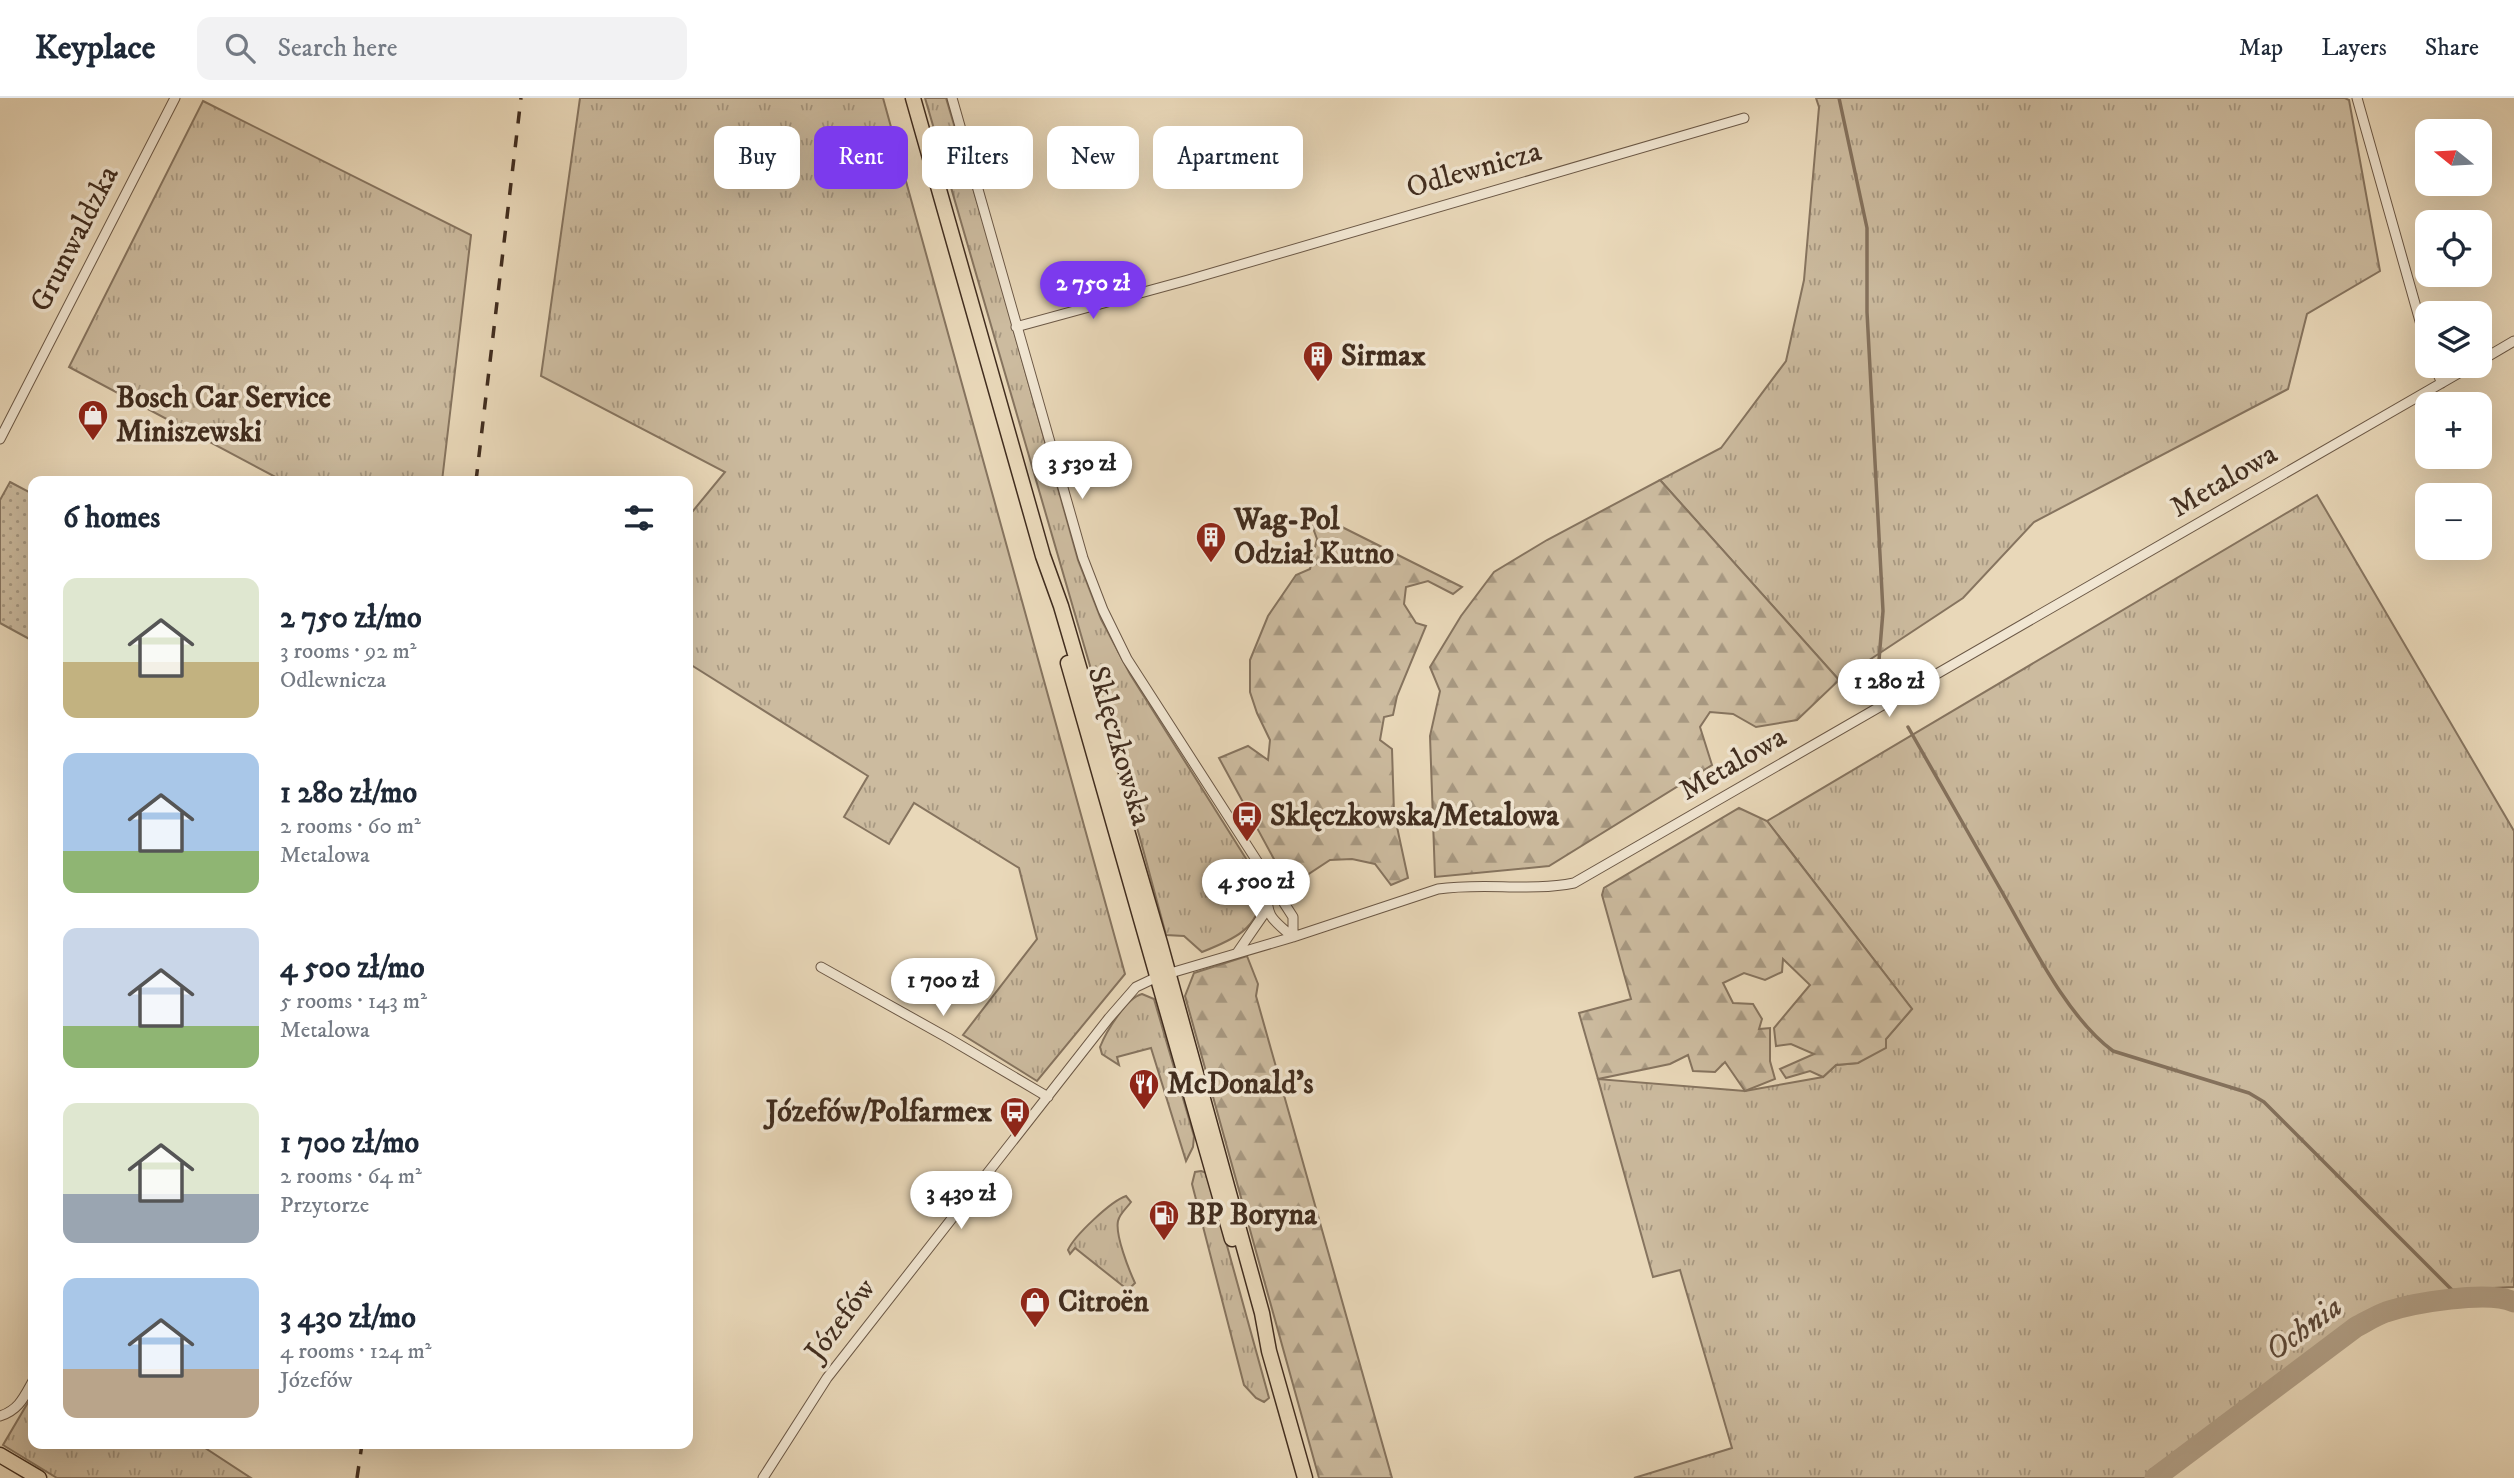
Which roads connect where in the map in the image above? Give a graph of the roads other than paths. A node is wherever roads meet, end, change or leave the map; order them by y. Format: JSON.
{"nodes":[{"id":1,"x":175,"y":98,"type":"edge"},
{"id":2,"x":913,"y":98,"type":"edge"},
{"id":3,"x":952,"y":98,"type":"edge"},
{"id":4,"x":2357,"y":98,"type":"edge"},
{"id":5,"x":1744,"y":118,"type":"dead end"},
{"id":6,"x":2415,"y":303,"type":"edge"},
{"id":7,"x":1016,"y":327,"type":"junction"},
{"id":8,"x":2514,"y":341,"type":"edge"},
{"id":9,"x":2492,"y":354,"type":"edge"},
{"id":10,"x":2440,"y":378,"type":"edge"},
{"id":11,"x":2451,"y":378,"type":"edge"},
{"id":12,"x":2442,"y":383,"type":"junction"},
{"id":13,"x":0,"y":439,"type":"edge"},
{"id":14,"x":1265,"y":877,"type":"junction"},
{"id":15,"x":1268,"y":908,"type":"junction"},
{"id":16,"x":1293,"y":937,"type":"junction"},
{"id":17,"x":1237,"y":953,"type":"junction"},
{"id":18,"x":821,"y":967,"type":"dead end"},
{"id":19,"x":1162,"y":975,"type":"junction"},
{"id":20,"x":1048,"y":1097,"type":"junction"},
{"id":21,"x":28,"y":1390,"type":"edge"},
{"id":22,"x":0,"y":1416,"type":"edge"},
{"id":23,"x":0,"y":1455,"type":"edge"},
{"id":24,"x":39,"y":1478,"type":"edge"},
{"id":25,"x":763,"y":1478,"type":"edge"},
{"id":26,"x":1305,"y":1478,"type":"edge"}],
"edges":[{"from":1,"to":13,"type":"street","name":"Grunwaldzka"},
{"from":2,"to":19,"type":"main road","name":"Sklęczkowska"},
{"from":3,"to":7,"type":"street"},
{"from":4,"to":6,"type":"street"},
{"from":5,"to":7,"type":"street","name":"Odlewnicza"},
{"from":7,"to":14,"type":"street"},
{"from":8,"to":9,"type":"street"},
{"from":10,"to":12,"type":"street"},
{"from":11,"to":12,"type":"street","name":"Metalowa"},
{"from":12,"to":16,"type":"street","name":"Metalowa"},
{"from":14,"to":15,"type":"street"},
{"from":14,"to":16,"type":"street"},
{"from":15,"to":16,"type":"street"},
{"from":15,"to":17,"type":"street"},
{"from":16,"to":17,"type":"street","name":"Metalowa"},
{"from":17,"to":19,"type":"street","name":"Metalowa"},
{"from":18,"to":20,"type":"street"},
{"from":19,"to":20,"type":"street","name":"Józefów"},
{"from":19,"to":26,"type":"main road","name":"Sklęczkowska"},
{"from":20,"to":25,"type":"street","name":"Józefów"},
{"from":21,"to":22,"type":"street"},
{"from":23,"to":24,"type":"main road"}]}
